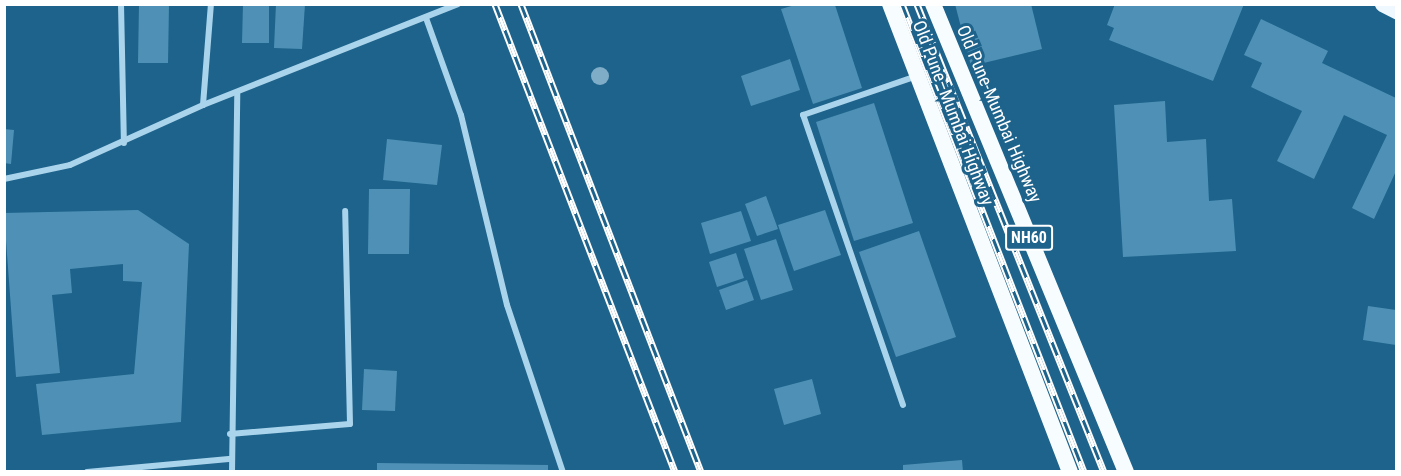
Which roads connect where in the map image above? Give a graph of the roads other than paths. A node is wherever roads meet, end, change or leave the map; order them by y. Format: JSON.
{"nodes":[{"id":1,"x":121,"y":4,"type":"edge"},
{"id":2,"x":211,"y":4,"type":"edge"},
{"id":3,"x":458,"y":4,"type":"edge"},
{"id":4,"x":890,"y":4,"type":"edge"},
{"id":5,"x":933,"y":4,"type":"edge"},
{"id":6,"x":1382,"y":4,"type":"edge"},
{"id":7,"x":1396,"y":11,"type":"edge"},
{"id":8,"x":426,"y":18,"type":"junction"},
{"id":9,"x":917,"y":76,"type":"junction"},
{"id":10,"x":237,"y":94,"type":"junction"},
{"id":11,"x":203,"y":105,"type":"junction"},
{"id":12,"x":124,"y":143,"type":"junction"},
{"id":13,"x":4,"y":179,"type":"edge"},
{"id":14,"x":345,"y":211,"type":"dead end"},
{"id":15,"x":903,"y":405,"type":"dead end"},
{"id":16,"x":230,"y":434,"type":"junction"},
{"id":17,"x":231,"y":459,"type":"junction"},
{"id":18,"x":87,"y":471,"type":"edge"},
{"id":19,"x":232,"y":471,"type":"edge"},
{"id":20,"x":563,"y":471,"type":"edge"},
{"id":21,"x":1070,"y":471,"type":"edge"},
{"id":22,"x":1126,"y":471,"type":"edge"}],
"edges":[{"from":1,"to":12,"type":"street"},
{"from":2,"to":11,"type":"street"},
{"from":3,"to":8,"type":"street"},
{"from":4,"to":9,"type":"highway","name":"Old Pune–Mumbai Highway","number":"NH60"},
{"from":5,"to":22,"type":"highway","name":"Old Pune-Mumbai Highway","number":"NH60"},
{"from":6,"to":7,"type":"main road"},
{"from":8,"to":10,"type":"street"},
{"from":8,"to":20,"type":"street"},
{"from":9,"to":15,"type":"street"},
{"from":9,"to":21,"type":"highway","name":"Old Pune–Mumbai Highway","number":"NH60"},
{"from":10,"to":11,"type":"street"},
{"from":10,"to":16,"type":"street"},
{"from":11,"to":12,"type":"street"},
{"from":12,"to":13,"type":"street"},
{"from":14,"to":16,"type":"street"},
{"from":16,"to":17,"type":"street"},
{"from":17,"to":18,"type":"street"},
{"from":17,"to":19,"type":"street"}]}
